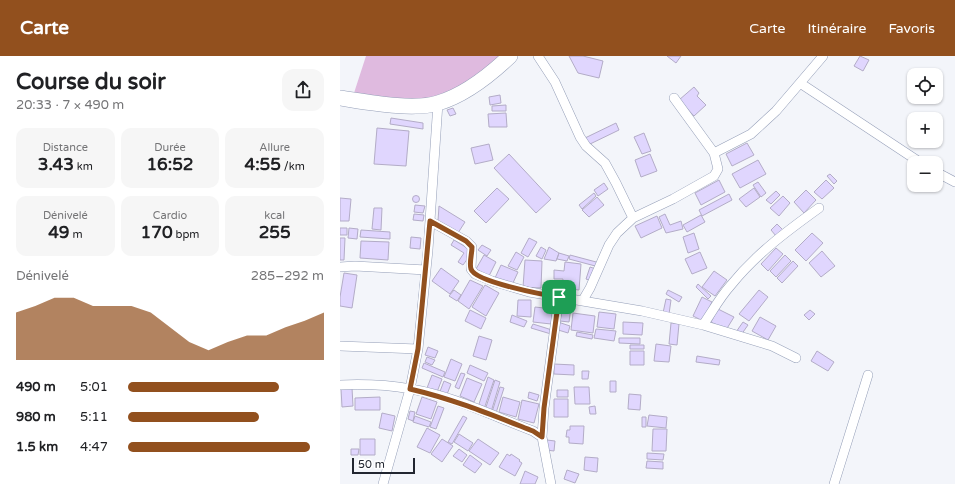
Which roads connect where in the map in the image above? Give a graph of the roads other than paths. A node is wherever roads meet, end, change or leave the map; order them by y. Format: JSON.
{"nodes":[{"id":1,"x":510,"y":56,"type":"edge"},
{"id":2,"x":538,"y":56,"type":"edge"},
{"id":3,"x":823,"y":56,"type":"edge"},
{"id":4,"x":800,"y":84,"type":"junction"},
{"id":5,"x":340,"y":98,"type":"edge"},
{"id":6,"x":674,"y":98,"type":"dead end"},
{"id":7,"x":438,"y":103,"type":"junction"},
{"id":8,"x":714,"y":154,"type":"junction"},
{"id":9,"x":910,"y":156,"type":"edge"},
{"id":10,"x":943,"y":176,"type":"edge"},
{"id":11,"x":955,"y":182,"type":"edge"},
{"id":12,"x":819,"y":208,"type":"dead end"},
{"id":13,"x":632,"y":218,"type":"junction"},
{"id":14,"x":430,"y":221,"type":"junction"},
{"id":15,"x":340,"y":267,"type":"edge"},
{"id":16,"x":426,"y":270,"type":"junction"},
{"id":17,"x":559,"y":297,"type":"junction"},
{"id":18,"x":583,"y":300,"type":"junction"},
{"id":19,"x":702,"y":325,"type":"junction"},
{"id":20,"x":340,"y":346,"type":"edge"},
{"id":21,"x":418,"y":349,"type":"junction"},
{"id":22,"x":796,"y":358,"type":"dead end"},
{"id":23,"x":868,"y":375,"type":"dead end"},
{"id":24,"x":340,"y":385,"type":"edge"},
{"id":25,"x":410,"y":389,"type":"junction"},
{"id":26,"x":542,"y":437,"type":"junction"},
{"id":27,"x":383,"y":484,"type":"edge"},
{"id":28,"x":551,"y":484,"type":"edge"},
{"id":29,"x":834,"y":484,"type":"edge"}],
"edges":[{"from":1,"to":7,"type":"main road"},
{"from":2,"to":13,"type":"street"},
{"from":3,"to":4,"type":"street"},
{"from":4,"to":8,"type":"street"},
{"from":4,"to":9,"type":"street"},
{"from":5,"to":7,"type":"main road"},
{"from":6,"to":8,"type":"street"},
{"from":7,"to":14,"type":"street"},
{"from":8,"to":13,"type":"street"},
{"from":10,"to":11,"type":"street"},
{"from":12,"to":19,"type":"street"},
{"from":13,"to":18,"type":"street"},
{"from":14,"to":16,"type":"street"},
{"from":14,"to":17,"type":"street"},
{"from":15,"to":16,"type":"street"},
{"from":16,"to":21,"type":"street"},
{"from":17,"to":18,"type":"street"},
{"from":17,"to":26,"type":"street"},
{"from":18,"to":19,"type":"street"},
{"from":19,"to":22,"type":"street"},
{"from":20,"to":21,"type":"street"},
{"from":21,"to":25,"type":"street"},
{"from":23,"to":29,"type":"street"},
{"from":24,"to":25,"type":"street"},
{"from":25,"to":26,"type":"street"},
{"from":25,"to":27,"type":"street"},
{"from":26,"to":28,"type":"street"}]}
